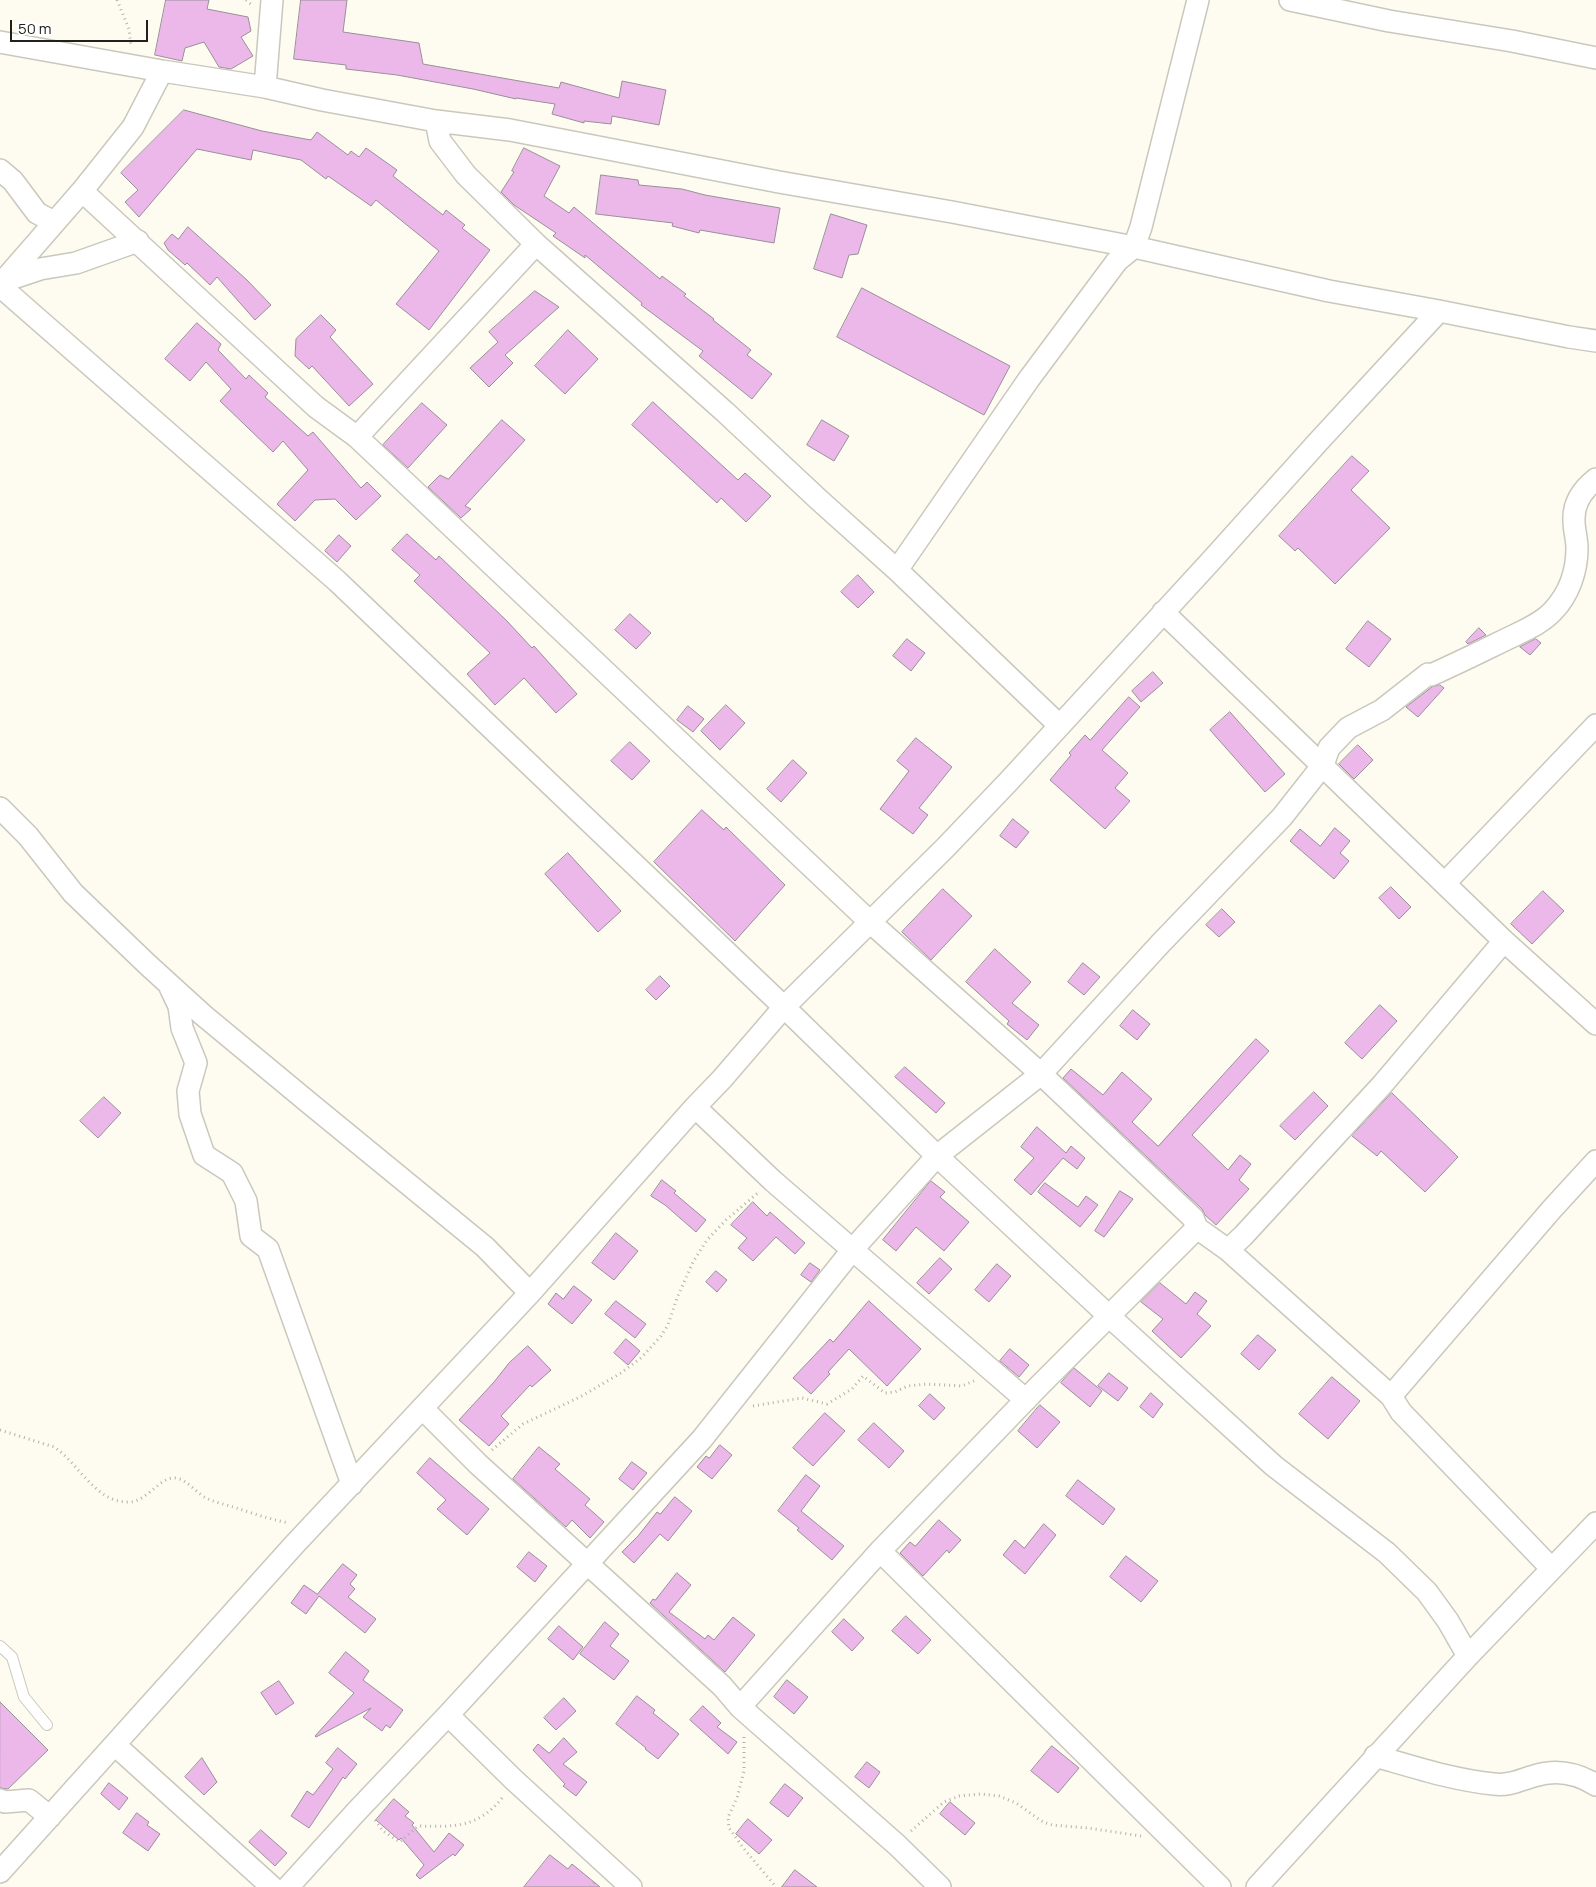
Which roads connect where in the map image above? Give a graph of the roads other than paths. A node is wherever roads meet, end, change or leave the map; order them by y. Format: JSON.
{"nodes":[{"id":1,"x":272,"y":0,"type":"edge"},
{"id":2,"x":1198,"y":0,"type":"edge"},
{"id":3,"x":1292,"y":0,"type":"edge"},
{"id":4,"x":0,"y":42,"type":"edge"},
{"id":5,"x":1596,"y":58,"type":"edge"},
{"id":6,"x":162,"y":72,"type":"junction"},
{"id":7,"x":265,"y":87,"type":"junction"},
{"id":8,"x":436,"y":121,"type":"junction"},
{"id":9,"x":0,"y":170,"type":"edge"},
{"id":10,"x":82,"y":191,"type":"junction"},
{"id":11,"x":54,"y":222,"type":"junction"},
{"id":12,"x":138,"y":241,"type":"junction"},
{"id":13,"x":536,"y":244,"type":"junction"},
{"id":14,"x":1134,"y":247,"type":"junction"},
{"id":15,"x":1,"y":284,"type":"edge"},
{"id":16,"x":1439,"y":311,"type":"junction"},
{"id":17,"x":1596,"y":341,"type":"edge"},
{"id":18,"x":357,"y":437,"type":"junction"},
{"id":19,"x":1596,"y":479,"type":"edge"},
{"id":20,"x":896,"y":570,"type":"junction"},
{"id":21,"x":1163,"y":612,"type":"junction"},
{"id":22,"x":1059,"y":724,"type":"junction"},
{"id":23,"x":1596,"y":725,"type":"edge"},
{"id":24,"x":1323,"y":765,"type":"junction"},
{"id":25,"x":0,"y":808,"type":"edge"},
{"id":26,"x":1445,"y":883,"type":"junction"},
{"id":27,"x":870,"y":922,"type":"junction"},
{"id":28,"x":1504,"y":941,"type":"junction"},
{"id":29,"x":167,"y":983,"type":"junction"},
{"id":30,"x":784,"y":1007,"type":"junction"},
{"id":31,"x":1596,"y":1024,"type":"edge"},
{"id":32,"x":1042,"y":1074,"type":"junction"},
{"id":33,"x":695,"y":1108,"type":"junction"},
{"id":34,"x":937,"y":1156,"type":"junction"},
{"id":35,"x":1596,"y":1161,"type":"edge"},
{"id":36,"x":1197,"y":1228,"type":"junction"},
{"id":37,"x":853,"y":1249,"type":"junction"},
{"id":38,"x":1228,"y":1250,"type":"junction"},
{"id":39,"x":530,"y":1293,"type":"junction"},
{"id":40,"x":1110,"y":1317,"type":"junction"},
{"id":41,"x":1391,"y":1396,"type":"junction"},
{"id":42,"x":1026,"y":1400,"type":"junction"},
{"id":43,"x":422,"y":1408,"type":"junction"},
{"id":44,"x":352,"y":1484,"type":"junction"},
{"id":45,"x":1596,"y":1523,"type":"edge"},
{"id":46,"x":880,"y":1551,"type":"junction"},
{"id":47,"x":586,"y":1563,"type":"junction"},
{"id":48,"x":1551,"y":1568,"type":"junction"},
{"id":49,"x":0,"y":1646,"type":"edge"},
{"id":50,"x":1468,"y":1656,"type":"junction"},
{"id":51,"x":740,"y":1707,"type":"junction"},
{"id":52,"x":448,"y":1715,"type":"junction"},
{"id":53,"x":47,"y":1725,"type":"dead end"},
{"id":54,"x":115,"y":1745,"type":"junction"},
{"id":55,"x":1375,"y":1756,"type":"junction"},
{"id":56,"x":1596,"y":1785,"type":"edge"},
{"id":57,"x":0,"y":1800,"type":"edge"},
{"id":58,"x":50,"y":1817,"type":"junction"},
{"id":59,"x":0,"y":1872,"type":"edge"},
{"id":60,"x":272,"y":1887,"type":"edge"},
{"id":61,"x":288,"y":1887,"type":"edge"},
{"id":62,"x":631,"y":1887,"type":"edge"},
{"id":63,"x":940,"y":1887,"type":"edge"},
{"id":64,"x":1220,"y":1887,"type":"edge"},
{"id":65,"x":1257,"y":1887,"type":"edge"}],
"edges":[{"from":1,"to":7,"type":"street"},
{"from":2,"to":14,"type":"street"},
{"from":3,"to":5,"type":"street"},
{"from":4,"to":6,"type":"street"},
{"from":6,"to":7,"type":"street"},
{"from":6,"to":10,"type":"street"},
{"from":7,"to":8,"type":"street"},
{"from":8,"to":13,"type":"street"},
{"from":8,"to":14,"type":"street"},
{"from":9,"to":11,"type":"street"},
{"from":10,"to":11,"type":"street"},
{"from":10,"to":12,"type":"street"},
{"from":11,"to":15,"type":"street"},
{"from":12,"to":15,"type":"street"},
{"from":12,"to":18,"type":"street"},
{"from":13,"to":18,"type":"street"},
{"from":13,"to":20,"type":"street"},
{"from":14,"to":16,"type":"street"},
{"from":14,"to":20,"type":"street"},
{"from":15,"to":30,"type":"street"},
{"from":16,"to":17,"type":"street"},
{"from":16,"to":21,"type":"street"},
{"from":18,"to":27,"type":"street"},
{"from":19,"to":24,"type":"street"},
{"from":20,"to":22,"type":"street"},
{"from":21,"to":22,"type":"street"},
{"from":21,"to":24,"type":"street"},
{"from":22,"to":27,"type":"street"},
{"from":23,"to":26,"type":"street"},
{"from":24,"to":26,"type":"street"},
{"from":24,"to":32,"type":"street"},
{"from":25,"to":29,"type":"street"},
{"from":26,"to":28,"type":"street"},
{"from":27,"to":30,"type":"street"},
{"from":27,"to":32,"type":"street"},
{"from":28,"to":31,"type":"street"},
{"from":28,"to":38,"type":"street"},
{"from":29,"to":39,"type":"street"},
{"from":29,"to":44,"type":"street"},
{"from":30,"to":33,"type":"street"},
{"from":30,"to":34,"type":"street"},
{"from":32,"to":34,"type":"street"},
{"from":32,"to":36,"type":"street"},
{"from":33,"to":37,"type":"street"},
{"from":33,"to":39,"type":"street"},
{"from":34,"to":37,"type":"street"},
{"from":34,"to":40,"type":"street"},
{"from":35,"to":41,"type":"street"},
{"from":36,"to":38,"type":"street"},
{"from":36,"to":40,"type":"street"},
{"from":37,"to":42,"type":"street"},
{"from":37,"to":47,"type":"street"},
{"from":38,"to":41,"type":"street"},
{"from":39,"to":43,"type":"street"},
{"from":40,"to":42,"type":"street"},
{"from":40,"to":50,"type":"street"},
{"from":41,"to":48,"type":"street"},
{"from":42,"to":46,"type":"street"},
{"from":43,"to":44,"type":"street"},
{"from":43,"to":47,"type":"street"},
{"from":44,"to":54,"type":"street"},
{"from":45,"to":48,"type":"street"},
{"from":46,"to":51,"type":"street"},
{"from":46,"to":64,"type":"street"},
{"from":47,"to":51,"type":"street"},
{"from":47,"to":52,"type":"street"},
{"from":48,"to":50,"type":"street"},
{"from":49,"to":53,"type":"lane"},
{"from":50,"to":55,"type":"street"},
{"from":51,"to":63,"type":"street"},
{"from":52,"to":61,"type":"street"},
{"from":52,"to":62,"type":"street"},
{"from":54,"to":58,"type":"street"},
{"from":54,"to":60,"type":"street"},
{"from":55,"to":56,"type":"street"},
{"from":55,"to":65,"type":"street"},
{"from":57,"to":58,"type":"street"},
{"from":58,"to":59,"type":"street"}]}
